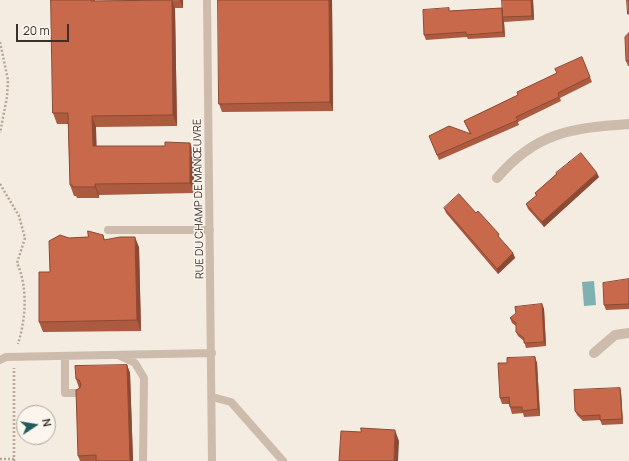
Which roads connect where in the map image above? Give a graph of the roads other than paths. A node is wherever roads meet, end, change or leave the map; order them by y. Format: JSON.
{"nodes":[{"id":1,"x":207,"y":0,"type":"edge"},
{"id":2,"x":629,"y":124,"type":"edge"},
{"id":3,"x":497,"y":178,"type":"dead end"},
{"id":4,"x":108,"y":230,"type":"dead end"},
{"id":5,"x":210,"y":230,"type":"junction"},
{"id":6,"x":629,"y":333,"type":"edge"},
{"id":7,"x":212,"y":353,"type":"junction"},
{"id":8,"x":594,"y":353,"type":"dead end"},
{"id":9,"x":118,"y":355,"type":"junction"},
{"id":10,"x":65,"y":356,"type":"junction"},
{"id":11,"x":0,"y":360,"type":"edge"},
{"id":12,"x":79,"y":393,"type":"edge"},
{"id":13,"x":212,"y":397,"type":"junction"},
{"id":14,"x":143,"y":461,"type":"edge"},
{"id":15,"x":212,"y":461,"type":"edge"},
{"id":16,"x":283,"y":461,"type":"edge"}],
"edges":[{"from":1,"to":5,"type":"lane","name":"RUE DU CHAMP DE MANŒUVRE"},
{"from":2,"to":3,"type":"street"},
{"from":4,"to":5,"type":"lane"},
{"from":5,"to":7,"type":"lane","name":"RUE DU CHAMP DE MANŒUVRE"},
{"from":6,"to":8,"type":"street"},
{"from":7,"to":9,"type":"lane"},
{"from":7,"to":13,"type":"lane","name":"RUE DU CHAMP DE MANŒUVRE"},
{"from":9,"to":10,"type":"lane"},
{"from":9,"to":14,"type":"lane"},
{"from":10,"to":11,"type":"lane"},
{"from":10,"to":12,"type":"lane"},
{"from":13,"to":15,"type":"lane","name":"RUE DU CHAMP DE MANŒUVRE"},
{"from":13,"to":16,"type":"lane"}]}
